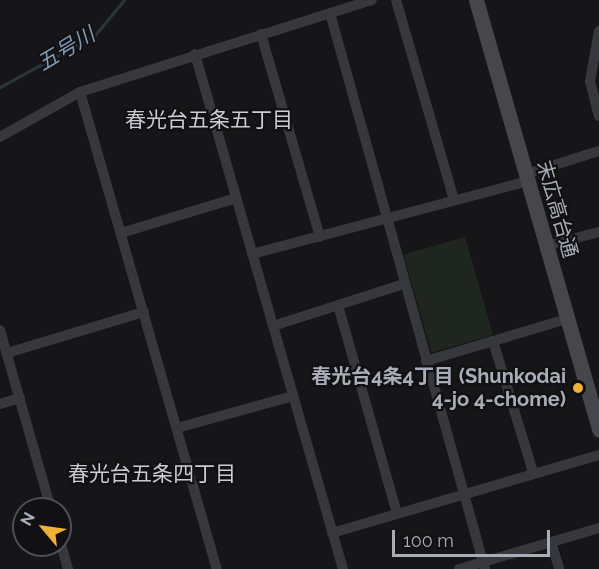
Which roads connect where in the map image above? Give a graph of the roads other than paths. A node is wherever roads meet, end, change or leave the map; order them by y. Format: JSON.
{"nodes":[{"id":1,"x":372,"y":0,"type":"edge"},
{"id":2,"x":396,"y":0,"type":"edge"},
{"id":3,"x":476,"y":0,"type":"edge"},
{"id":4,"x":330,"y":13,"type":"junction"},
{"id":5,"x":599,"y":31,"type":"edge"},
{"id":6,"x":261,"y":34,"type":"junction"},
{"id":7,"x":195,"y":54,"type":"junction"},
{"id":8,"x":80,"y":92,"type":"junction"},
{"id":9,"x":599,"y":116,"type":"edge"},
{"id":10,"x":0,"y":137,"type":"edge"},
{"id":11,"x":599,"y":151,"type":"edge"},
{"id":12,"x":527,"y":177,"type":"junction"},
{"id":13,"x":236,"y":198,"type":"junction"},
{"id":14,"x":454,"y":199,"type":"junction"},
{"id":15,"x":386,"y":218,"type":"junction"},
{"id":16,"x":599,"y":231,"type":"edge"},
{"id":17,"x":121,"y":233,"type":"junction"},
{"id":18,"x":320,"y":237,"type":"junction"},
{"id":19,"x":546,"y":246,"type":"junction"},
{"id":20,"x":252,"y":254,"type":"junction"},
{"id":21,"x":404,"y":284,"type":"junction"},
{"id":22,"x":338,"y":305,"type":"junction"},
{"id":23,"x":144,"y":312,"type":"junction"},
{"id":24,"x":567,"y":319,"type":"junction"},
{"id":25,"x":273,"y":326,"type":"junction"},
{"id":26,"x":0,"y":330,"type":"edge"},
{"id":27,"x":494,"y":341,"type":"junction"},
{"id":28,"x":7,"y":353,"type":"junction"},
{"id":29,"x":426,"y":361,"type":"junction"},
{"id":30,"x":293,"y":396,"type":"junction"},
{"id":31,"x":20,"y":398,"type":"junction"},
{"id":32,"x":0,"y":404,"type":"edge"},
{"id":33,"x":177,"y":428,"type":"junction"},
{"id":34,"x":599,"y":429,"type":"edge"},
{"id":35,"x":599,"y":455,"type":"edge"},
{"id":36,"x":533,"y":472,"type":"junction"},
{"id":37,"x":462,"y":494,"type":"junction"},
{"id":38,"x":48,"y":497,"type":"edge"},
{"id":39,"x":397,"y":513,"type":"junction"},
{"id":40,"x":599,"y":528,"type":"edge"},
{"id":41,"x":332,"y":533,"type":"junction"},
{"id":42,"x":551,"y":542,"type":"junction"},
{"id":43,"x":484,"y":566,"type":"edge"},
{"id":44,"x":217,"y":569,"type":"edge"},
{"id":45,"x":343,"y":569,"type":"edge"},
{"id":46,"x":459,"y":569,"type":"edge"},
{"id":47,"x":560,"y":569,"type":"edge"}],
"edges":[{"from":1,"to":4,"type":"street"},
{"from":2,"to":14,"type":"street"},
{"from":3,"to":12,"type":"street","name":"末広高台通"},
{"from":4,"to":6,"type":"street"},
{"from":4,"to":15,"type":"street"},
{"from":5,"to":9,"type":"street"},
{"from":6,"to":7,"type":"street"},
{"from":6,"to":18,"type":"street"},
{"from":7,"to":8,"type":"street"},
{"from":7,"to":13,"type":"street"},
{"from":8,"to":10,"type":"street"},
{"from":8,"to":17,"type":"street"},
{"from":11,"to":12,"type":"street"},
{"from":12,"to":14,"type":"street"},
{"from":12,"to":19,"type":"street","name":"末広高台通"},
{"from":13,"to":17,"type":"street"},
{"from":13,"to":20,"type":"street"},
{"from":14,"to":15,"type":"street"},
{"from":15,"to":18,"type":"street"},
{"from":15,"to":21,"type":"street"},
{"from":16,"to":19,"type":"street"},
{"from":17,"to":23,"type":"street"},
{"from":18,"to":20,"type":"street"},
{"from":19,"to":24,"type":"street","name":"末広高台通"},
{"from":20,"to":25,"type":"street"},
{"from":21,"to":22,"type":"street"},
{"from":21,"to":29,"type":"street"},
{"from":22,"to":25,"type":"street"},
{"from":22,"to":39,"type":"street"},
{"from":23,"to":28,"type":"street"},
{"from":23,"to":33,"type":"street"},
{"from":24,"to":27,"type":"street"},
{"from":24,"to":34,"type":"street","name":"末広高台通"},
{"from":25,"to":30,"type":"street"},
{"from":26,"to":28,"type":"street"},
{"from":27,"to":29,"type":"street"},
{"from":27,"to":36,"type":"street"},
{"from":28,"to":31,"type":"street"},
{"from":29,"to":37,"type":"street"},
{"from":30,"to":33,"type":"street"},
{"from":30,"to":41,"type":"street"},
{"from":31,"to":32,"type":"street"},
{"from":31,"to":38,"type":"street"},
{"from":33,"to":44,"type":"street"},
{"from":35,"to":36,"type":"street"},
{"from":36,"to":37,"type":"street"},
{"from":37,"to":39,"type":"street"},
{"from":37,"to":43,"type":"street"},
{"from":39,"to":41,"type":"street"},
{"from":40,"to":42,"type":"street"},
{"from":41,"to":45,"type":"street"},
{"from":42,"to":43,"type":"street"},
{"from":42,"to":47,"type":"street"},
{"from":43,"to":46,"type":"street"}]}
